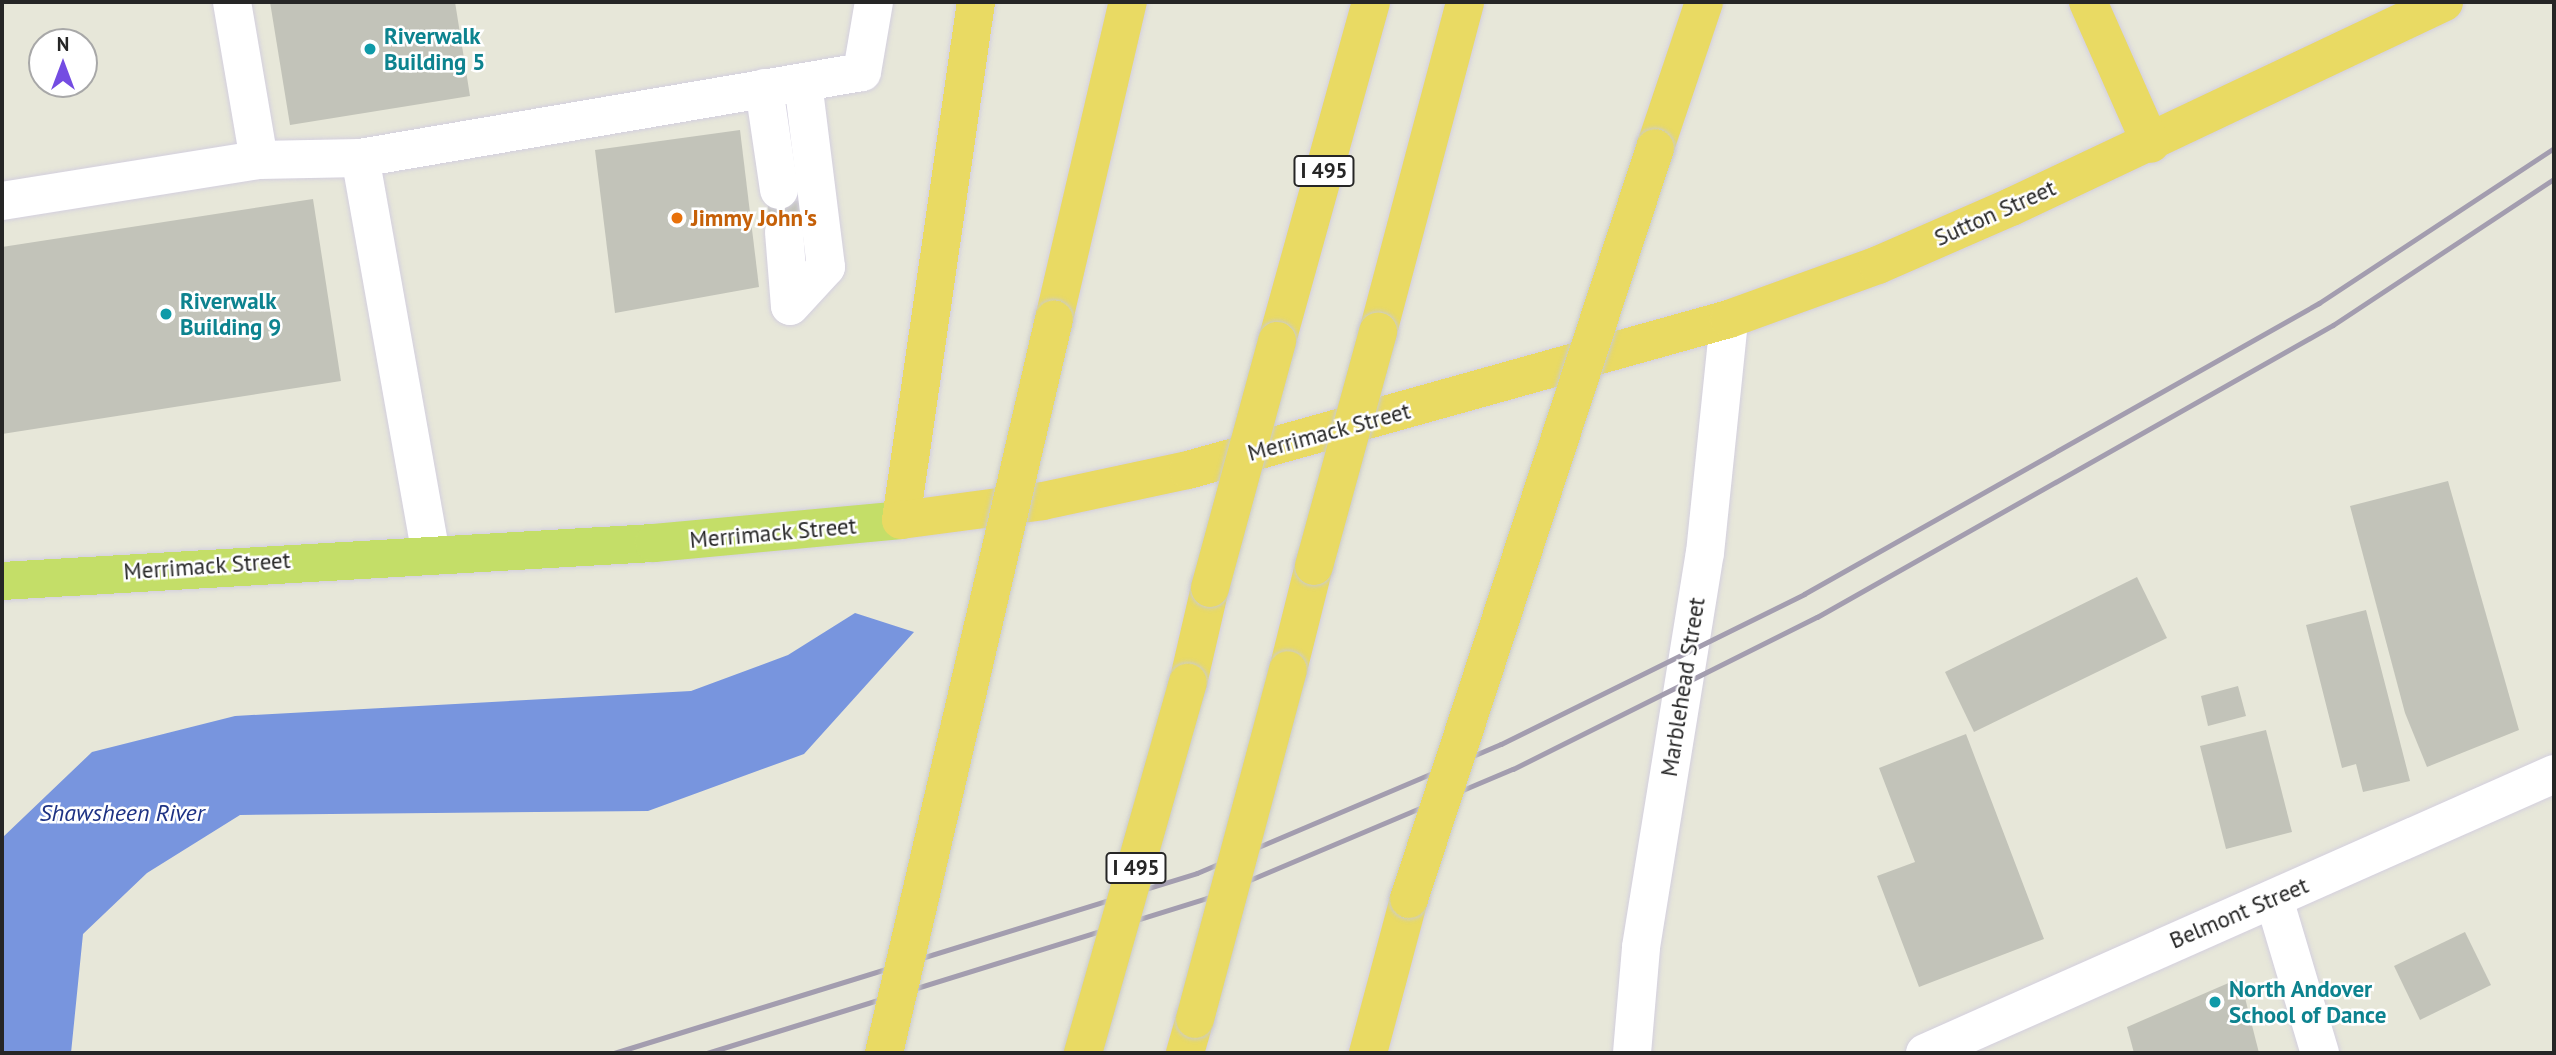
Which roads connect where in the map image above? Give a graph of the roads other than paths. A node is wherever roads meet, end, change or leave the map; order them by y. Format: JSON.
{"nodes":[{"id":1,"x":232,"y":2,"type":"edge"},
{"id":2,"x":874,"y":2,"type":"edge"},
{"id":3,"x":976,"y":2,"type":"edge"},
{"id":4,"x":1128,"y":2,"type":"edge"},
{"id":5,"x":1371,"y":2,"type":"edge"},
{"id":6,"x":1465,"y":2,"type":"edge"},
{"id":7,"x":1704,"y":2,"type":"edge"},
{"id":8,"x":2088,"y":2,"type":"edge"},
{"id":9,"x":2444,"y":2,"type":"edge"},
{"id":10,"x":803,"y":82,"type":"junction"},
{"id":11,"x":764,"y":88,"type":"junction"},
{"id":12,"x":2151,"y":144,"type":"junction"},
{"id":13,"x":360,"y":158,"type":"junction"},
{"id":14,"x":259,"y":160,"type":"junction"},
{"id":15,"x":779,"y":190,"type":"dead end"},
{"id":16,"x":2,"y":201,"type":"edge"},
{"id":17,"x":784,"y":232,"type":"dead end"},
{"id":18,"x":1729,"y":319,"type":"junction"},
{"id":19,"x":1527,"y":377,"type":"joint"},
{"id":20,"x":901,"y":520,"type":"junction"},
{"id":21,"x":430,"y":555,"type":"junction"},
{"id":22,"x":2,"y":581,"type":"edge"},
{"id":23,"x":2554,"y":774,"type":"edge"},
{"id":24,"x":2274,"y":898,"type":"junction"},
{"id":25,"x":1190,"y":1036,"type":"edge"},
{"id":26,"x":884,"y":1053,"type":"edge"},
{"id":27,"x":1083,"y":1053,"type":"edge"},
{"id":28,"x":1368,"y":1053,"type":"edge"},
{"id":29,"x":1632,"y":1053,"type":"edge"},
{"id":30,"x":1924,"y":1053,"type":"edge"},
{"id":31,"x":2320,"y":1053,"type":"edge"}],
"edges":[{"from":1,"to":14,"type":"street"},
{"from":2,"to":10,"type":"street"},
{"from":3,"to":20,"type":"highway"},
{"from":4,"to":26,"type":"highway","bridge":true},
{"from":5,"to":27,"type":"highway","number":"I 495","bridge":true},
{"from":6,"to":25,"type":"highway","bridge":true},
{"from":7,"to":28,"type":"highway","bridge":true},
{"from":8,"to":12,"type":"highway"},
{"from":9,"to":12,"type":"highway","name":"Sutton Street"},
{"from":10,"to":11,"type":"street"},
{"from":10,"to":17,"type":"street"},
{"from":11,"to":13,"type":"street"},
{"from":11,"to":15,"type":"street"},
{"from":12,"to":18,"type":"highway","name":"Sutton Street"},
{"from":13,"to":14,"type":"street"},
{"from":13,"to":21,"type":"street"},
{"from":14,"to":16,"type":"street"},
{"from":18,"to":19,"type":"highway","name":"Sutton Street"},
{"from":18,"to":29,"type":"street","name":"Marblehead Street"},
{"from":19,"to":20,"type":"highway","name":"Merrimack Street"},
{"from":20,"to":21,"type":"main road","name":"Merrimack Street"},
{"from":21,"to":22,"type":"main road","name":"Merrimack Street"},
{"from":23,"to":24,"type":"street","name":"Belmont Street"},
{"from":24,"to":30,"type":"street","name":"Belmont Street"},
{"from":24,"to":31,"type":"street"}]}
